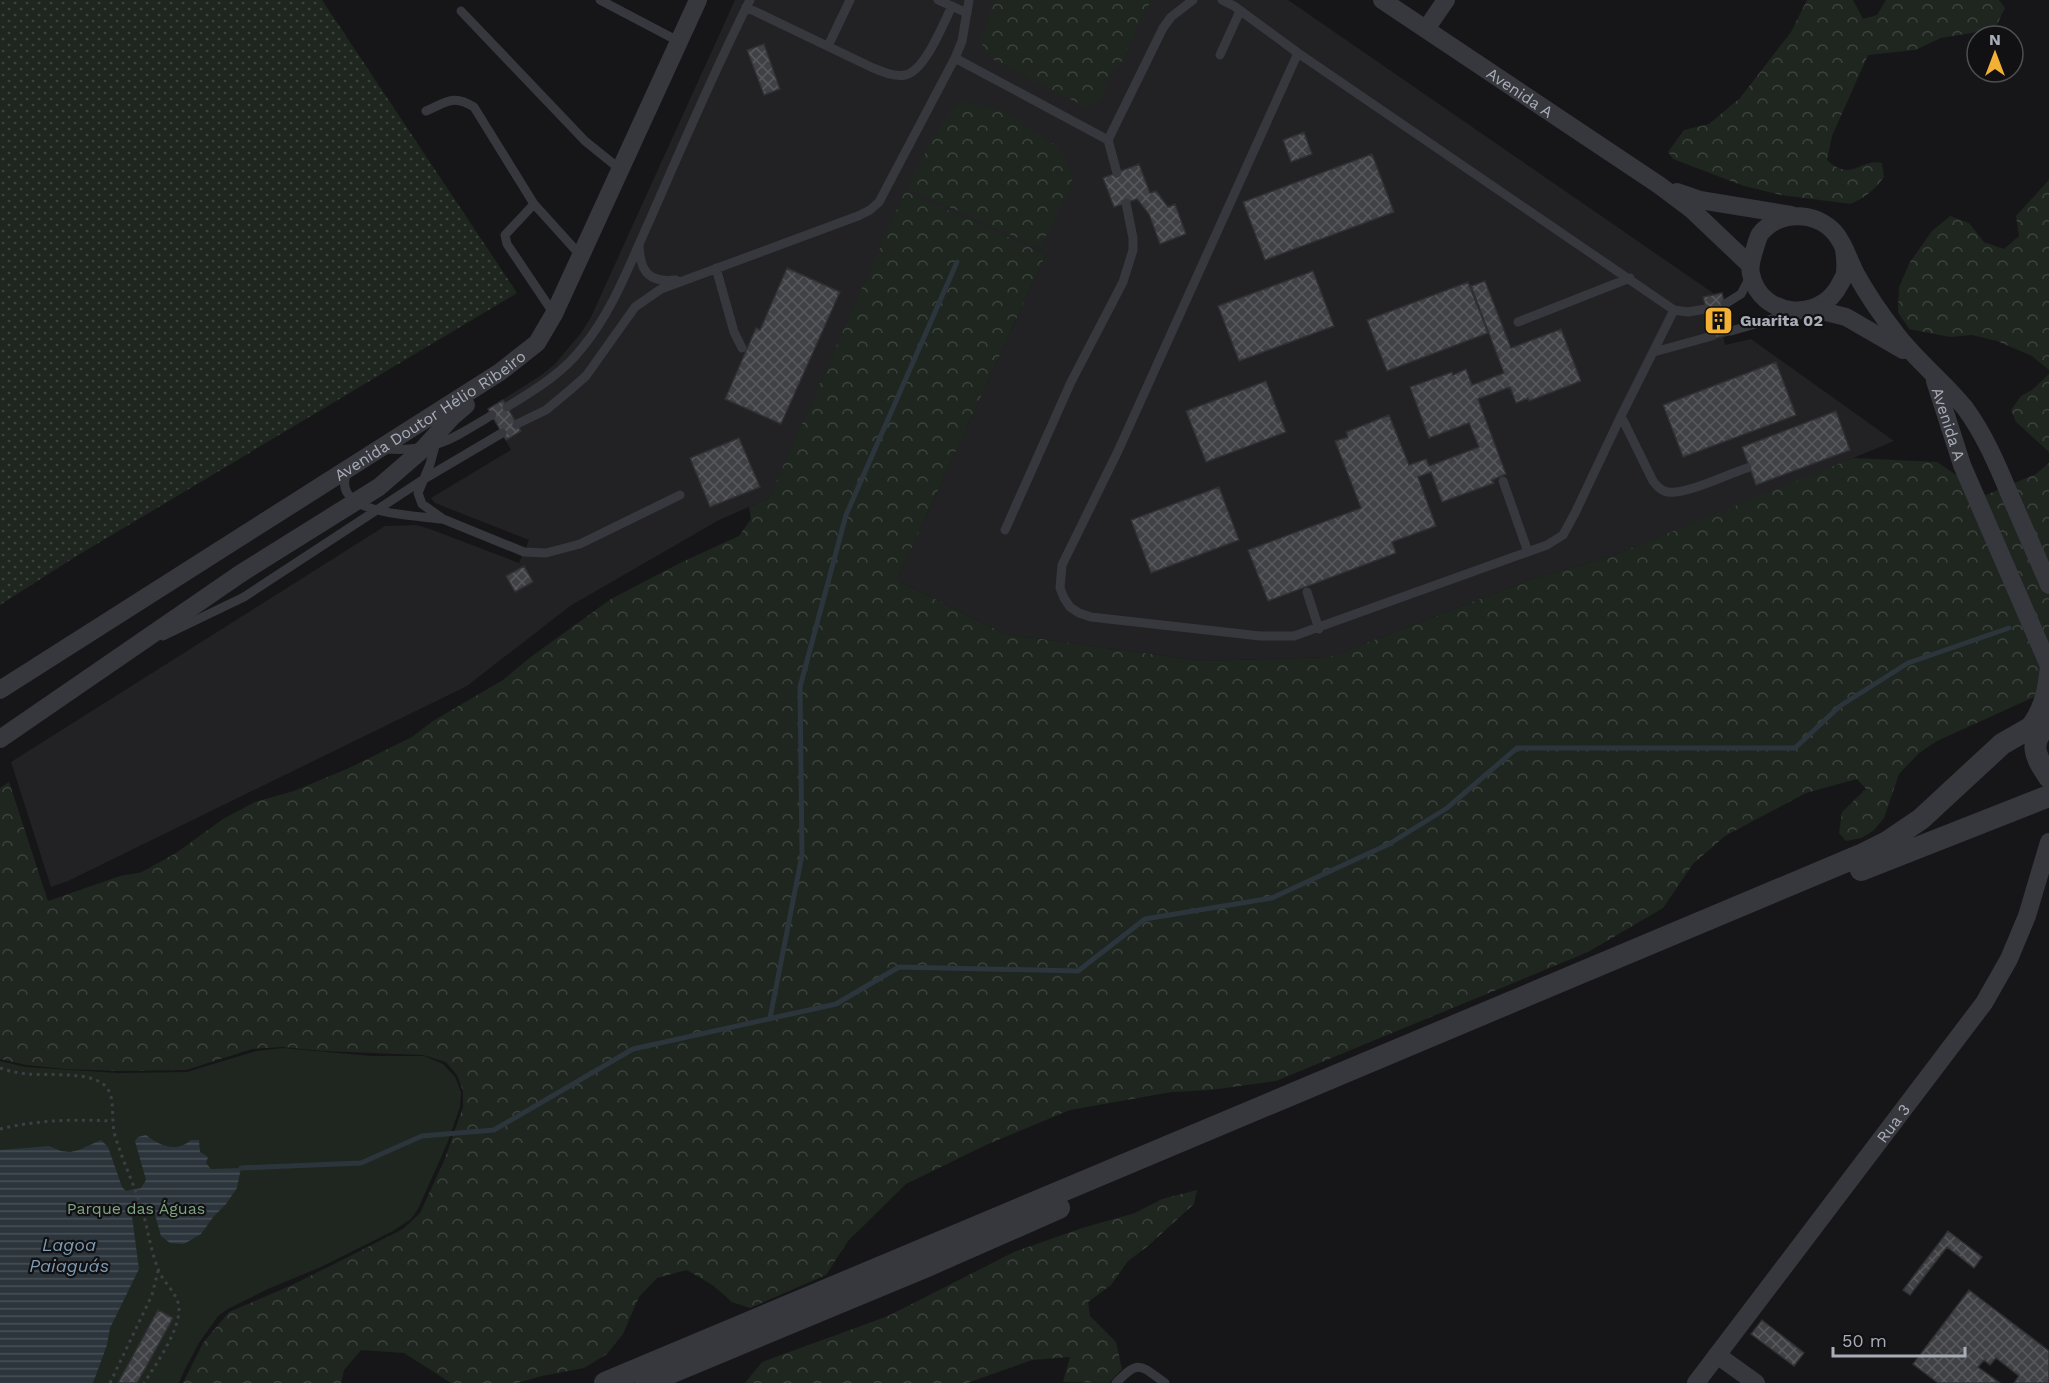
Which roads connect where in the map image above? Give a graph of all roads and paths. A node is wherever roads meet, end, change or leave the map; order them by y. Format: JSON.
{"nodes":[{"id":1,"x":600,"y":0,"type":"edge"},
{"id":2,"x":698,"y":0,"type":"edge"},
{"id":3,"x":850,"y":0,"type":"edge"},
{"id":4,"x":938,"y":0,"type":"edge"},
{"id":5,"x":969,"y":0,"type":"edge"},
{"id":6,"x":1193,"y":0,"type":"edge"},
{"id":7,"x":1222,"y":0,"type":"edge"},
{"id":8,"x":1382,"y":0,"type":"edge"},
{"id":9,"x":1446,"y":0,"type":"edge"},
{"id":10,"x":748,"y":4,"type":"edge"},
{"id":11,"x":952,"y":6,"type":"junction"},
{"id":12,"x":1240,"y":10,"type":"junction"},
{"id":13,"x":461,"y":11,"type":"dead end"},
{"id":14,"x":967,"y":14,"type":"junction"},
{"id":15,"x":1426,"y":29,"type":"junction"},
{"id":16,"x":680,"y":42,"type":"junction"},
{"id":17,"x":828,"y":46,"type":"junction"},
{"id":18,"x":1298,"y":53,"type":"junction"},
{"id":19,"x":1220,"y":55,"type":"dead end"},
{"id":20,"x":955,"y":58,"type":"junction"},
{"id":21,"x":426,"y":111,"type":"dead end"},
{"id":22,"x":1108,"y":140,"type":"junction"},
{"id":23,"x":621,"y":170,"type":"junction"},
{"id":24,"x":1117,"y":172,"type":"dead end"},
{"id":25,"x":1659,"y":185,"type":"junction"},
{"id":26,"x":1126,"y":203,"type":"dead end"},
{"id":27,"x":534,"y":204,"type":"junction"},
{"id":28,"x":1795,"y":216,"type":"junction"},
{"id":29,"x":639,"y":243,"type":"junction"},
{"id":30,"x":1844,"y":249,"type":"junction"},
{"id":31,"x":581,"y":256,"type":"junction"},
{"id":32,"x":716,"y":268,"type":"junction"},
{"id":33,"x":1751,"y":270,"type":"junction"},
{"id":34,"x":695,"y":276,"type":"junction"},
{"id":35,"x":1630,"y":278,"type":"junction"},
{"id":36,"x":1725,"y":304,"type":"dead end"},
{"id":37,"x":1706,"y":309,"type":"dead end"},
{"id":38,"x":1674,"y":310,"type":"junction"},
{"id":39,"x":1806,"y":310,"type":"junction"},
{"id":40,"x":554,"y":315,"type":"junction"},
{"id":41,"x":1518,"y":322,"type":"dead end"},
{"id":42,"x":1731,"y":331,"type":"dead end"},
{"id":43,"x":1713,"y":336,"type":"dead end"},
{"id":44,"x":742,"y":348,"type":"dead end"},
{"id":45,"x":1654,"y":352,"type":"junction"},
{"id":46,"x":500,"y":372,"type":"junction"},
{"id":47,"x":1932,"y":374,"type":"junction"},
{"id":48,"x":507,"y":407,"type":"dead end"},
{"id":49,"x":492,"y":415,"type":"dead end"},
{"id":50,"x":1621,"y":416,"type":"junction"},
{"id":51,"x":517,"y":424,"type":"dead end"},
{"id":52,"x":502,"y":434,"type":"dead end"},
{"id":53,"x":382,"y":448,"type":"junction"},
{"id":54,"x":429,"y":448,"type":"junction"},
{"id":55,"x":1747,"y":468,"type":"dead end"},
{"id":56,"x":348,"y":470,"type":"junction"},
{"id":57,"x":424,"y":478,"type":"junction"},
{"id":58,"x":1503,"y":481,"type":"dead end"},
{"id":59,"x":680,"y":495,"type":"dead end"},
{"id":60,"x":356,"y":502,"type":"junction"},
{"id":61,"x":376,"y":510,"type":"junction"},
{"id":62,"x":443,"y":519,"type":"junction"},
{"id":63,"x":1005,"y":530,"type":"dead end"},
{"id":64,"x":1528,"y":552,"type":"junction"},
{"id":65,"x":2049,"y":585,"type":"edge"},
{"id":66,"x":1307,"y":592,"type":"dead end"},
{"id":67,"x":1320,"y":629,"type":"junction"},
{"id":68,"x":120,"y":656,"type":"junction"},
{"id":69,"x":2049,"y":666,"type":"edge"},
{"id":70,"x":0,"y":690,"type":"edge"},
{"id":71,"x":2049,"y":717,"type":"edge"},
{"id":72,"x":2038,"y":726,"type":"edge"},
{"id":73,"x":0,"y":739,"type":"edge"},
{"id":74,"x":2049,"y":777,"type":"edge"},
{"id":75,"x":2049,"y":796,"type":"edge"},
{"id":76,"x":2049,"y":842,"type":"edge"},
{"id":77,"x":0,"y":1068,"type":"edge"},
{"id":78,"x":111,"y":1121,"type":"junction"},
{"id":79,"x":0,"y":1129,"type":"edge"},
{"id":80,"x":158,"y":1271,"type":"junction"},
{"id":81,"x":1717,"y":1355,"type":"junction"},
{"id":82,"x":657,"y":1376,"type":"edge"},
{"id":83,"x":110,"y":1383,"type":"edge"},
{"id":84,"x":144,"y":1383,"type":"edge"},
{"id":85,"x":605,"y":1383,"type":"edge"},
{"id":86,"x":1116,"y":1383,"type":"edge"},
{"id":87,"x":1165,"y":1383,"type":"edge"},
{"id":88,"x":1696,"y":1383,"type":"edge"},
{"id":89,"x":1756,"y":1383,"type":"edge"}],
"edges":[{"from":1,"to":16,"type":"lane"},
{"from":2,"to":16,"type":"street","name":"Avenida Doutor Hélio Ribeiro"},
{"from":3,"to":17,"type":"lane"},
{"from":4,"to":11,"type":"lane"},
{"from":5,"to":14,"type":"lane"},
{"from":6,"to":22,"type":"lane"},
{"from":7,"to":12,"type":"lane"},
{"from":8,"to":15,"type":"street","name":"Avenida A"},
{"from":9,"to":15,"type":"street"},
{"from":10,"to":17,"type":"lane"},
{"from":10,"to":29,"type":"lane"},
{"from":11,"to":14,"type":"lane"},
{"from":11,"to":17,"type":"lane"},
{"from":12,"to":18,"type":"lane"},
{"from":12,"to":19,"type":"lane"},
{"from":13,"to":23,"type":"lane"},
{"from":14,"to":20,"type":"lane"},
{"from":15,"to":25,"type":"street","name":"Avenida A"},
{"from":16,"to":23,"type":"street","name":"Avenida Doutor Hélio Ribeiro"},
{"from":18,"to":35,"type":"lane"},
{"from":18,"to":67,"type":"lane"},
{"from":20,"to":22,"type":"lane"},
{"from":20,"to":32,"type":"lane"},
{"from":21,"to":27,"type":"lane"},
{"from":22,"to":24,"type":"lane"},
{"from":23,"to":31,"type":"street","name":"Avenida Doutor Hélio Ribeiro"},
{"from":25,"to":28,"type":"street"},
{"from":25,"to":33,"type":"street"},
{"from":26,"to":63,"type":"lane"},
{"from":27,"to":31,"type":"lane"},
{"from":27,"to":40,"type":"lane"},
{"from":28,"to":30,"type":"street"},
{"from":28,"to":33,"type":"street"},
{"from":29,"to":34,"type":"lane"},
{"from":29,"to":48,"type":"lane"},
{"from":30,"to":39,"type":"street"},
{"from":30,"to":47,"type":"street"},
{"from":31,"to":40,"type":"street","name":"Avenida Doutor Hélio Ribeiro"},
{"from":32,"to":34,"type":"lane"},
{"from":32,"to":44,"type":"lane"},
{"from":33,"to":36,"type":"lane"},
{"from":33,"to":39,"type":"street"},
{"from":34,"to":51,"type":"lane"},
{"from":35,"to":38,"type":"lane"},
{"from":35,"to":41,"type":"lane"},
{"from":37,"to":38,"type":"lane"},
{"from":38,"to":45,"type":"lane"},
{"from":39,"to":42,"type":"lane"},
{"from":39,"to":47,"type":"street"},
{"from":40,"to":46,"type":"street","name":"Avenida Doutor Hélio Ribeiro"},
{"from":43,"to":45,"type":"lane"},
{"from":45,"to":50,"type":"lane"},
{"from":46,"to":53,"type":"street","name":"Avenida Doutor Hélio Ribeiro"},
{"from":46,"to":54,"type":"street","name":"Avenida Doutor Hélio Ribeiro"},
{"from":47,"to":65,"type":"street","name":"Avenida A"},
{"from":47,"to":69,"type":"street","name":"Avenida A"},
{"from":49,"to":54,"type":"lane"},
{"from":50,"to":55,"type":"lane"},
{"from":50,"to":64,"type":"lane"},
{"from":52,"to":57,"type":"lane"},
{"from":53,"to":54,"type":"lane"},
{"from":53,"to":56,"type":"street","name":"Avenida Doutor Hélio Ribeiro"},
{"from":54,"to":57,"type":"lane"},
{"from":54,"to":60,"type":"street","name":"Avenida Doutor Hélio Ribeiro"},
{"from":56,"to":60,"type":"lane"},
{"from":56,"to":70,"type":"street","name":"Avenida Doutor Hélio Ribeiro"},
{"from":57,"to":61,"type":"lane"},
{"from":57,"to":62,"type":"lane"},
{"from":58,"to":64,"type":"lane"},
{"from":59,"to":62,"type":"lane"},
{"from":60,"to":61,"type":"lane"},
{"from":60,"to":68,"type":"street","name":"Avenida Doutor Hélio Ribeiro"},
{"from":61,"to":62,"type":"lane"},
{"from":61,"to":68,"type":"lane"},
{"from":64,"to":67,"type":"lane"},
{"from":66,"to":67,"type":"lane"},
{"from":68,"to":73,"type":"street","name":"Avenida Doutor Hélio Ribeiro"},
{"from":69,"to":72,"type":"street","name":"Avenida A"},
{"from":71,"to":72,"type":"street"},
{"from":72,"to":74,"type":"street"},
{"from":72,"to":82,"type":"street"},
{"from":75,"to":82,"type":"street"},
{"from":76,"to":81,"type":"street","name":"Rua 3"},
{"from":77,"to":78,"type":"path"},
{"from":78,"to":79,"type":"path"},
{"from":78,"to":80,"type":"path"},
{"from":80,"to":83,"type":"path"},
{"from":80,"to":84,"type":"path"},
{"from":81,"to":88,"type":"street","name":"Rua 3"},
{"from":81,"to":89,"type":"street"},
{"from":82,"to":85,"type":"street"},
{"from":86,"to":87,"type":"lane"}]}
